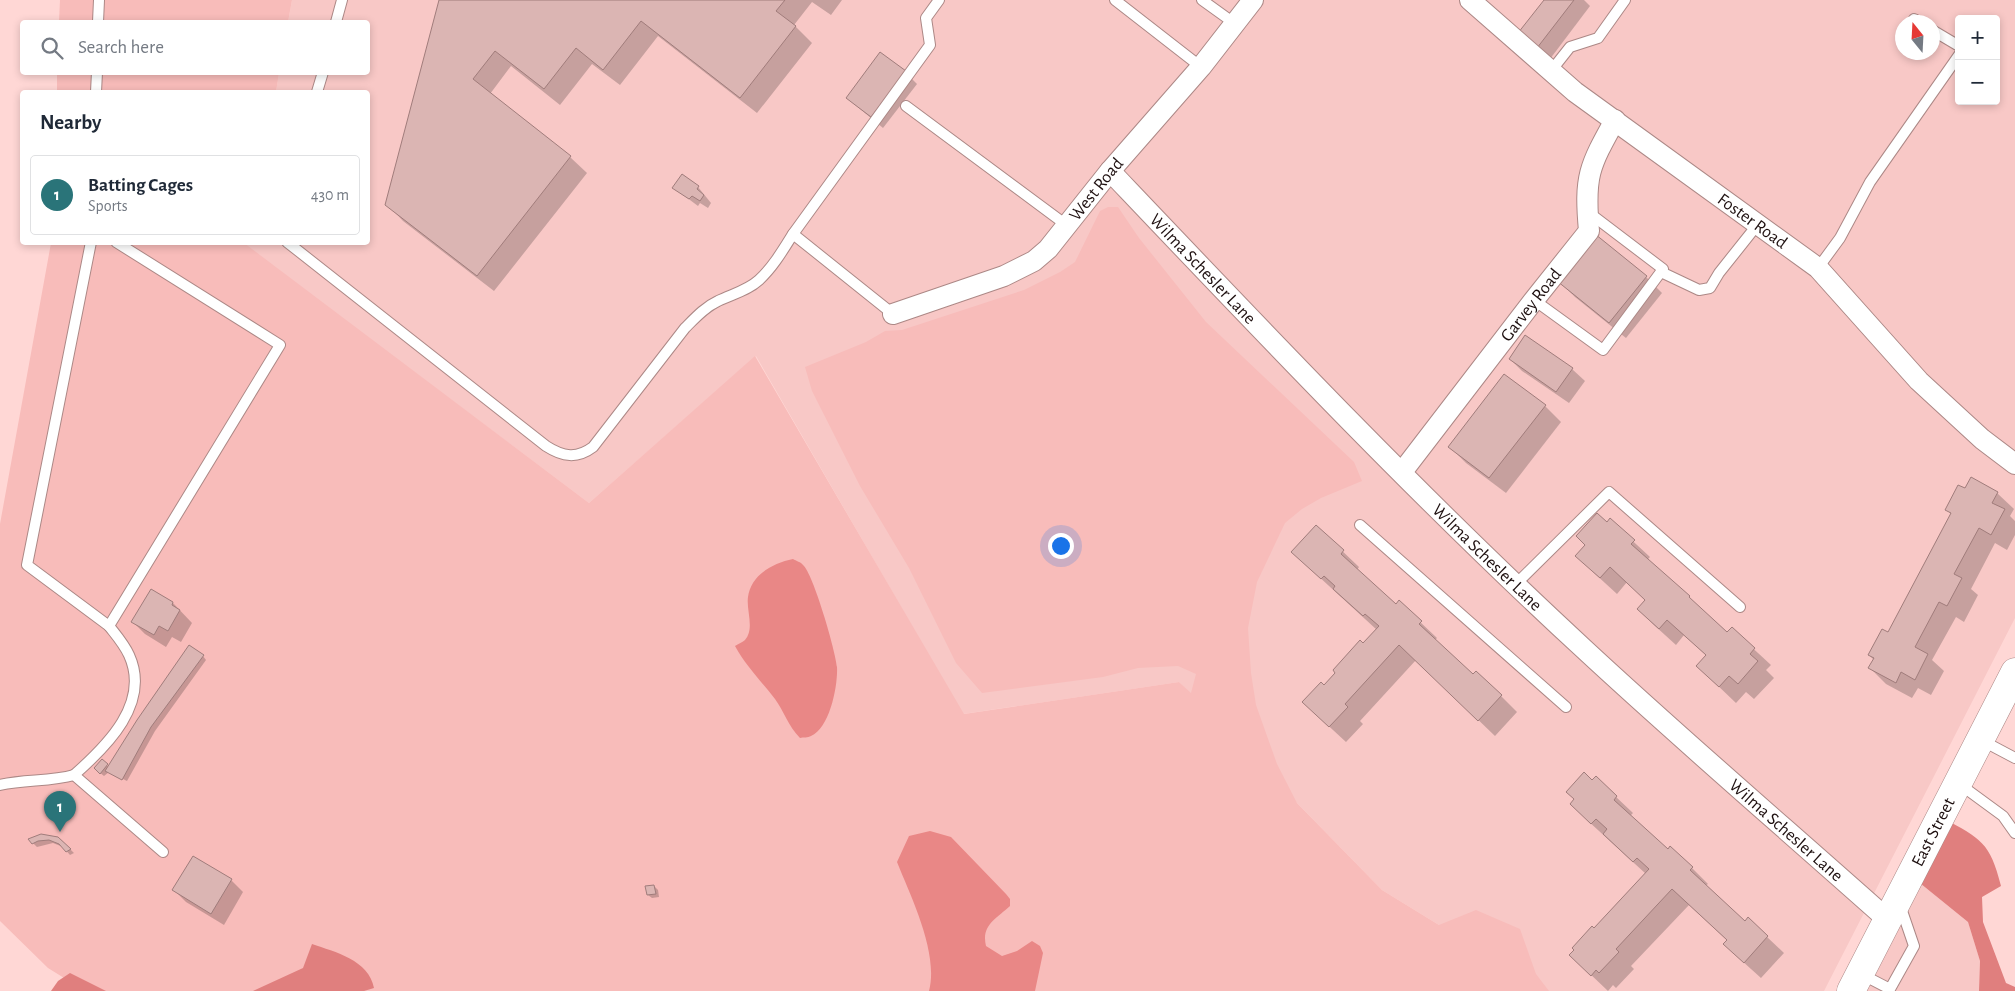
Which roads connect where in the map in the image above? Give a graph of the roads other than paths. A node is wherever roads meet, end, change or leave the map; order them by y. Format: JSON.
{"nodes":[{"id":1,"x":99,"y":0,"type":"edge"},
{"id":2,"x":342,"y":0,"type":"edge"},
{"id":3,"x":939,"y":0,"type":"edge"},
{"id":4,"x":1115,"y":0,"type":"edge"},
{"id":5,"x":1202,"y":0,"type":"edge"},
{"id":6,"x":1253,"y":0,"type":"edge"},
{"id":7,"x":1470,"y":0,"type":"edge"},
{"id":8,"x":1625,"y":0,"type":"edge"},
{"id":9,"x":98,"y":20,"type":"edge"},
{"id":10,"x":337,"y":20,"type":"edge"},
{"id":11,"x":1234,"y":23,"type":"junction"},
{"id":12,"x":1940,"y":35,"type":"edge"},
{"id":13,"x":1955,"y":44,"type":"edge"},
{"id":14,"x":1955,"y":60,"type":"edge"},
{"id":15,"x":1202,"y":67,"type":"junction"},
{"id":16,"x":1551,"y":71,"type":"junction"},
{"id":17,"x":97,"y":75,"type":"edge"},
{"id":18,"x":322,"y":75,"type":"edge"},
{"id":19,"x":96,"y":90,"type":"edge"},
{"id":20,"x":318,"y":90,"type":"edge"},
{"id":21,"x":906,"y":106,"type":"dead end"},
{"id":22,"x":1615,"y":120,"type":"junction"},
{"id":23,"x":1110,"y":171,"type":"junction"},
{"id":24,"x":1587,"y":212,"type":"junction"},
{"id":25,"x":1065,"y":224,"type":"junction"},
{"id":26,"x":1758,"y":224,"type":"junction"},
{"id":27,"x":793,"y":234,"type":"junction"},
{"id":28,"x":90,"y":245,"type":"edge"},
{"id":29,"x":121,"y":245,"type":"edge"},
{"id":30,"x":291,"y":245,"type":"edge"},
{"id":31,"x":1818,"y":268,"type":"junction"},
{"id":32,"x":1661,"y":272,"type":"junction"},
{"id":33,"x":1534,"y":300,"type":"junction"},
{"id":34,"x":893,"y":314,"type":"joint"},
{"id":35,"x":2015,"y":464,"type":"edge"},
{"id":36,"x":1402,"y":472,"type":"junction"},
{"id":37,"x":1360,"y":525,"type":"dead end"},
{"id":38,"x":1516,"y":584,"type":"junction"},
{"id":39,"x":1740,"y":607,"type":"dead end"},
{"id":40,"x":109,"y":626,"type":"junction"},
{"id":41,"x":2015,"y":672,"type":"edge"},
{"id":42,"x":1566,"y":707,"type":"dead end"},
{"id":43,"x":1980,"y":739,"type":"junction"},
{"id":44,"x":2015,"y":758,"type":"edge"},
{"id":45,"x":74,"y":775,"type":"junction"},
{"id":46,"x":1958,"y":783,"type":"junction"},
{"id":47,"x":0,"y":785,"type":"edge"},
{"id":48,"x":2015,"y":833,"type":"edge"},
{"id":49,"x":163,"y":852,"type":"dead end"},
{"id":50,"x":1893,"y":910,"type":"junction"},
{"id":51,"x":1856,"y":982,"type":"edge"}],
"edges":[{"from":1,"to":9,"type":"lane"},
{"from":2,"to":10,"type":"lane"},
{"from":3,"to":27,"type":"lane"},
{"from":4,"to":15,"type":"lane"},
{"from":5,"to":11,"type":"lane"},
{"from":6,"to":11,"type":"street","name":"West Road"},
{"from":7,"to":16,"type":"street","name":"Foster Road"},
{"from":8,"to":16,"type":"lane"},
{"from":11,"to":15,"type":"street","name":"West Road"},
{"from":12,"to":13,"type":"lane"},
{"from":14,"to":31,"type":"lane"},
{"from":15,"to":23,"type":"street","name":"West Road"},
{"from":16,"to":22,"type":"street","name":"Foster Road"},
{"from":17,"to":19,"type":"lane"},
{"from":18,"to":20,"type":"lane"},
{"from":21,"to":25,"type":"lane"},
{"from":22,"to":24,"type":"street","name":"Garvey Road"},
{"from":22,"to":26,"type":"street","name":"Foster Road"},
{"from":23,"to":25,"type":"street","name":"West Road"},
{"from":23,"to":36,"type":"street","name":"Wilma Schesler Lane"},
{"from":24,"to":32,"type":"lane"},
{"from":24,"to":33,"type":"street","name":"Garvey Road"},
{"from":25,"to":34,"type":"street","name":"West Road"},
{"from":26,"to":31,"type":"street","name":"Foster Road"},
{"from":26,"to":32,"type":"lane"},
{"from":27,"to":30,"type":"lane"},
{"from":27,"to":34,"type":"lane"},
{"from":28,"to":40,"type":"lane"},
{"from":29,"to":40,"type":"lane"},
{"from":31,"to":35,"type":"street","name":"Foster Road"},
{"from":32,"to":33,"type":"lane"},
{"from":33,"to":36,"type":"street","name":"Garvey Road"},
{"from":36,"to":38,"type":"street","name":"Wilma Schesler Lane"},
{"from":37,"to":42,"type":"lane"},
{"from":38,"to":39,"type":"lane"},
{"from":38,"to":50,"type":"street","name":"Wilma Schesler Lane"},
{"from":40,"to":45,"type":"lane"},
{"from":41,"to":43,"type":"main road","name":"East Street"},
{"from":43,"to":44,"type":"lane"},
{"from":43,"to":46,"type":"main road","name":"East Street"},
{"from":45,"to":47,"type":"lane"},
{"from":45,"to":49,"type":"lane"},
{"from":46,"to":48,"type":"lane"},
{"from":46,"to":50,"type":"main road","name":"East Street"},
{"from":50,"to":51,"type":"main road","name":"East Street"}]}
